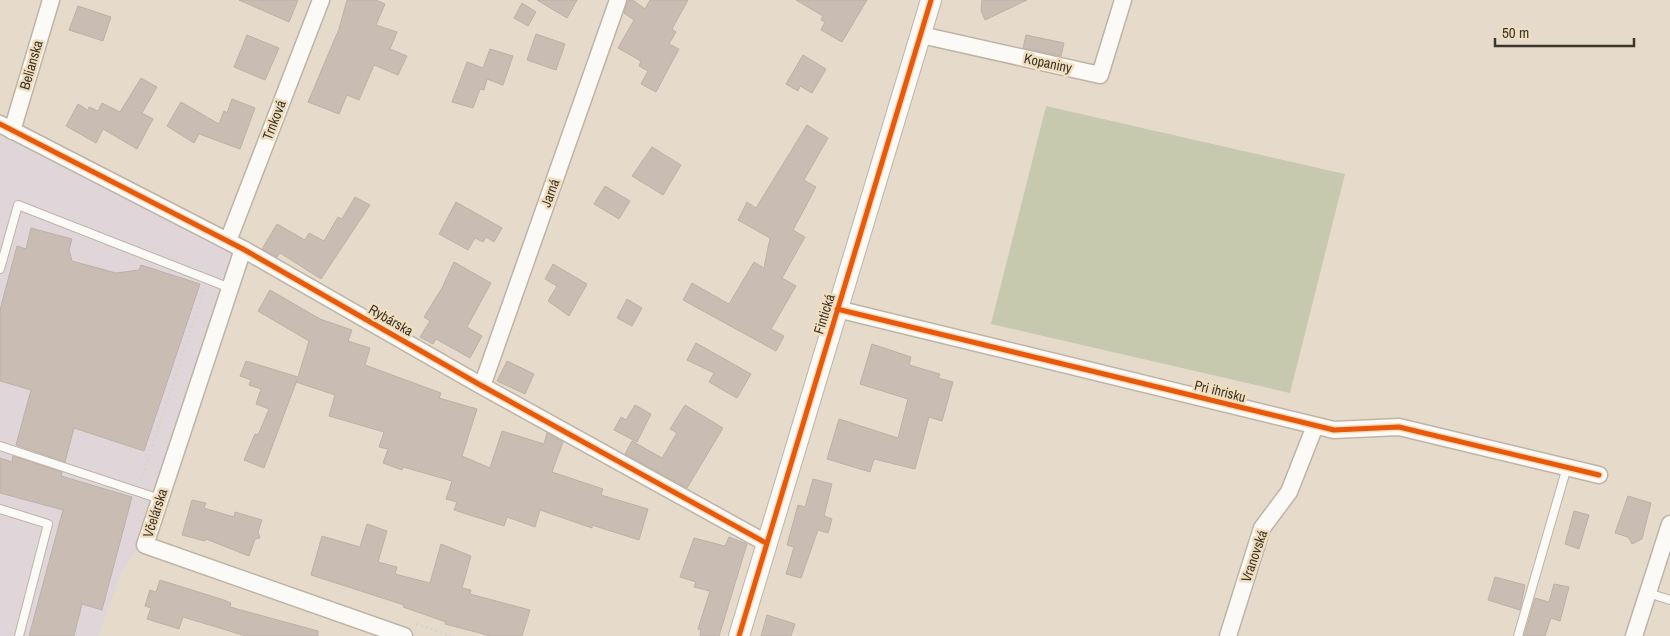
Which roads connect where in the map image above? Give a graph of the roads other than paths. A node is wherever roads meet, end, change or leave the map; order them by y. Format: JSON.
{"nodes":[{"id":1,"x":51,"y":0,"type":"edge"},
{"id":2,"x":321,"y":0,"type":"edge"},
{"id":3,"x":618,"y":0,"type":"edge"},
{"id":4,"x":931,"y":0,"type":"edge"},
{"id":5,"x":1123,"y":0,"type":"edge"},
{"id":6,"x":921,"y":35,"type":"junction"},
{"id":7,"x":6,"y":128,"type":"edge"},
{"id":8,"x":228,"y":241,"type":"junction"},
{"id":9,"x":243,"y":249,"type":"junction"},
{"id":10,"x":0,"y":269,"type":"edge"},
{"id":11,"x":230,"y":288,"type":"junction"},
{"id":12,"x":837,"y":310,"type":"junction"},
{"id":13,"x":482,"y":386,"type":"junction"},
{"id":14,"x":1315,"y":426,"type":"junction"},
{"id":15,"x":0,"y":446,"type":"edge"},
{"id":16,"x":1567,"y":467,"type":"junction"},
{"id":17,"x":1599,"y":475,"type":"dead end"},
{"id":18,"x":160,"y":500,"type":"junction"},
{"id":19,"x":0,"y":510,"type":"edge"},
{"id":20,"x":1670,"y":524,"type":"edge"},
{"id":21,"x":766,"y":543,"type":"junction"},
{"id":22,"x":1648,"y":593,"type":"junction"},
{"id":23,"x":1670,"y":600,"type":"edge"},
{"id":24,"x":409,"y":630,"type":"edge"},
{"id":25,"x":19,"y":636,"type":"edge"},
{"id":26,"x":739,"y":636,"type":"edge"},
{"id":27,"x":1228,"y":636,"type":"edge"},
{"id":28,"x":1518,"y":636,"type":"edge"},
{"id":29,"x":1634,"y":636,"type":"edge"}],
"edges":[{"from":1,"to":7,"type":"street","name":"Belianska"},
{"from":2,"to":8,"type":"street","name":"Trnková"},
{"from":3,"to":13,"type":"street","name":"Jarná"},
{"from":4,"to":6,"type":"street","name":"Fintická"},
{"from":5,"to":6,"type":"street","name":"Kopaniny"},
{"from":6,"to":12,"type":"street","name":"Fintická"},
{"from":7,"to":8,"type":"street","name":"Rybárska"},
{"from":8,"to":9,"type":"street","name":"Rybárska"},
{"from":9,"to":11,"type":"street","name":"Včelárska"},
{"from":9,"to":13,"type":"street","name":"Rybárska"},
{"from":10,"to":11,"type":"lane"},
{"from":11,"to":18,"type":"street","name":"Včelárska"},
{"from":12,"to":14,"type":"street","name":"Pri ihrisku"},
{"from":12,"to":21,"type":"street","name":"Fintická"},
{"from":13,"to":21,"type":"street","name":"Rybárska"},
{"from":14,"to":16,"type":"street","name":"Pri ihrisku"},
{"from":14,"to":27,"type":"street","name":"Vranovská"},
{"from":15,"to":18,"type":"lane"},
{"from":16,"to":17,"type":"street","name":"Pri ihrisku"},
{"from":16,"to":28,"type":"lane"},
{"from":18,"to":24,"type":"street","name":"Včelárska"},
{"from":19,"to":25,"type":"lane"},
{"from":20,"to":22,"type":"street"},
{"from":21,"to":26,"type":"street","name":"Fintická"},
{"from":22,"to":23,"type":"lane"},
{"from":22,"to":29,"type":"street"}]}
